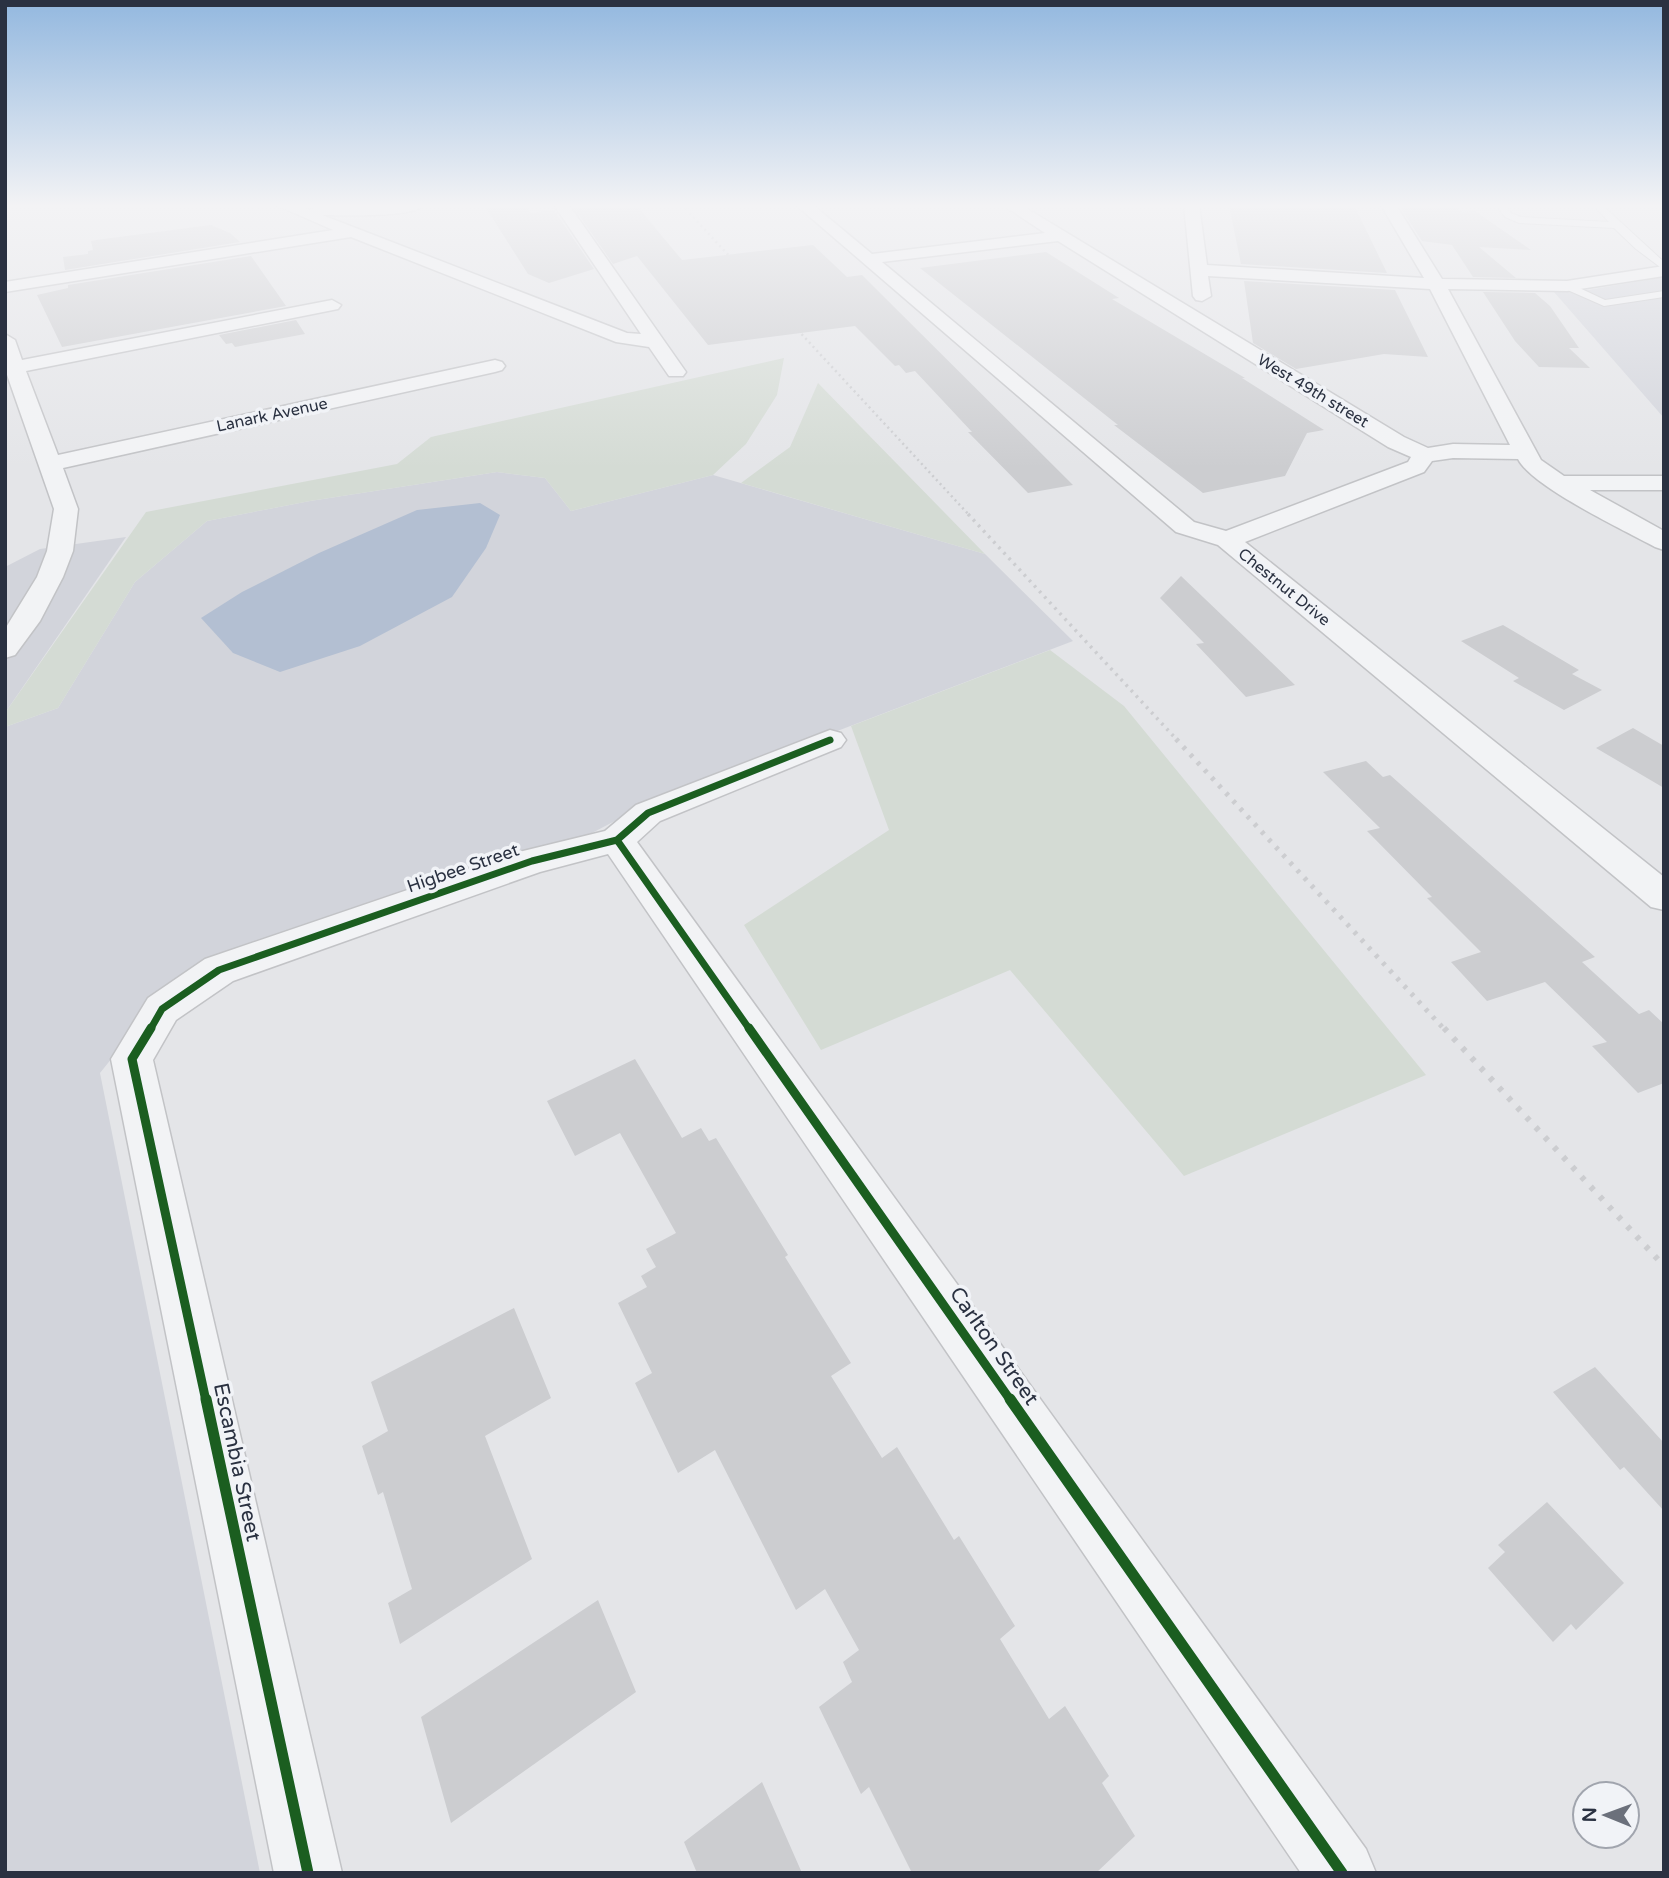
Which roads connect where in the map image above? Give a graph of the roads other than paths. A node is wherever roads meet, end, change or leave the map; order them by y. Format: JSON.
{"nodes":[{"id":1,"x":507,"y":293,"type":"edge"},
{"id":2,"x":621,"y":293,"type":"joint"},
{"id":3,"x":908,"y":293,"type":"edge"},
{"id":4,"x":1154,"y":293,"type":"edge"},
{"id":5,"x":1202,"y":293,"type":"edge"},
{"id":6,"x":1440,"y":293,"type":"edge"},
{"id":7,"x":1581,"y":293,"type":"edge"},
{"id":8,"x":596,"y":294,"type":"dead end"},
{"id":9,"x":1664,"y":294,"type":"edge"},
{"id":10,"x":571,"y":295,"type":"dead end"},
{"id":11,"x":521,"y":298,"type":"junction"},
{"id":12,"x":332,"y":305,"type":"dead end"},
{"id":13,"x":1205,"y":324,"type":"junction"},
{"id":14,"x":5,"y":340,"type":"edge"},
{"id":15,"x":654,"y":342,"type":"junction"},
{"id":16,"x":495,"y":366,"type":"dead end"},
{"id":17,"x":16,"y":368,"type":"junction"},
{"id":18,"x":676,"y":372,"type":"dead end"},
{"id":19,"x":1525,"y":452,"type":"junction"},
{"id":20,"x":1425,"y":454,"type":"junction"},
{"id":21,"x":49,"y":464,"type":"junction"},
{"id":22,"x":1559,"y":483,"type":"junction"},
{"id":23,"x":1664,"y":483,"type":"edge"},
{"id":24,"x":1227,"y":541,"type":"junction"},
{"id":25,"x":1664,"y":542,"type":"edge"},
{"id":26,"x":5,"y":649,"type":"edge"},
{"id":27,"x":830,"y":740,"type":"dead end"},
{"id":28,"x":617,"y":840,"type":"junction"},
{"id":29,"x":1664,"y":897,"type":"edge"},
{"id":30,"x":132,"y":1059,"type":"joint"},
{"id":31,"x":308,"y":1873,"type":"edge"},
{"id":32,"x":1342,"y":1873,"type":"edge"}],
"edges":[{"from":1,"to":11,"type":"street"},
{"from":2,"to":8,"type":"street"},
{"from":2,"to":15,"type":"street"},
{"from":3,"to":24,"type":"street","name":"Chestnut Drive"},
{"from":4,"to":13,"type":"street","name":"West 49th street"},
{"from":5,"to":13,"type":"street"},
{"from":6,"to":19,"type":"street"},
{"from":7,"to":9,"type":"lane"},
{"from":10,"to":11,"type":"street"},
{"from":11,"to":15,"type":"street"},
{"from":12,"to":17,"type":"street"},
{"from":13,"to":20,"type":"street","name":"West 49th street"},
{"from":14,"to":17,"type":"street"},
{"from":15,"to":18,"type":"street"},
{"from":16,"to":21,"type":"street","name":"Lanark Avenue"},
{"from":17,"to":21,"type":"street"},
{"from":19,"to":20,"type":"street","name":"West 49th street"},
{"from":19,"to":22,"type":"street"},
{"from":20,"to":24,"type":"street"},
{"from":21,"to":26,"type":"street"},
{"from":22,"to":23,"type":"street"},
{"from":22,"to":25,"type":"street"},
{"from":24,"to":29,"type":"street","name":"Chestnut Drive"},
{"from":27,"to":28,"type":"street","name":"Higbee Street"},
{"from":28,"to":30,"type":"street","name":"Higbee Street"},
{"from":28,"to":32,"type":"street","name":"Carlton Street"},
{"from":30,"to":31,"type":"street","name":"Escambia Street"}]}
